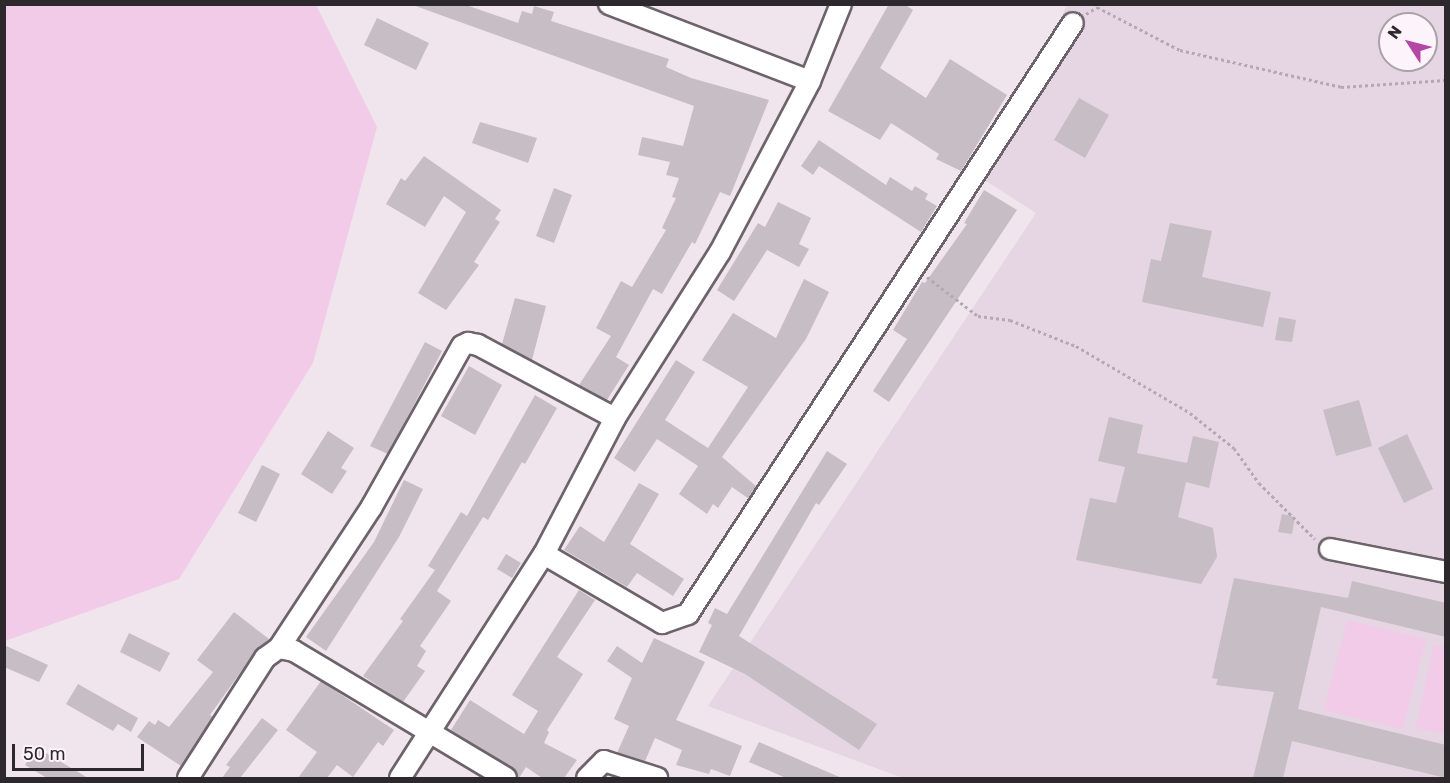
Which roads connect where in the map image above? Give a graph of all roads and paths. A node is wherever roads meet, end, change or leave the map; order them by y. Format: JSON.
{"nodes":[{"id":1,"x":609,"y":4,"type":"edge"},
{"id":2,"x":841,"y":4,"type":"edge"},
{"id":3,"x":1073,"y":23,"type":"joint"},
{"id":4,"x":1446,"y":80,"type":"edge"},
{"id":5,"x":810,"y":81,"type":"junction"},
{"id":6,"x":913,"y":268,"type":"junction"},
{"id":7,"x":615,"y":418,"type":"junction"},
{"id":8,"x":1330,"y":549,"type":"joint"},
{"id":9,"x":544,"y":554,"type":"junction"},
{"id":10,"x":1446,"y":572,"type":"edge"},
{"id":11,"x":279,"y":648,"type":"junction"},
{"id":12,"x":433,"y":731,"type":"junction"},
{"id":13,"x":188,"y":778,"type":"edge"},
{"id":14,"x":400,"y":778,"type":"edge"},
{"id":15,"x":506,"y":778,"type":"edge"},
{"id":16,"x":587,"y":778,"type":"edge"},
{"id":17,"x":657,"y":778,"type":"edge"}],
"edges":[{"from":1,"to":5,"type":"street"},
{"from":2,"to":5,"type":"street"},
{"from":3,"to":4,"type":"path"},
{"from":3,"to":6,"type":"street"},
{"from":5,"to":7,"type":"street"},
{"from":6,"to":8,"type":"path"},
{"from":6,"to":9,"type":"street"},
{"from":7,"to":9,"type":"street"},
{"from":7,"to":11,"type":"street"},
{"from":8,"to":10,"type":"street"},
{"from":9,"to":12,"type":"street"},
{"from":11,"to":12,"type":"street"},
{"from":11,"to":13,"type":"street"},
{"from":12,"to":14,"type":"street"},
{"from":12,"to":15,"type":"street"},
{"from":16,"to":17,"type":"street"}]}
